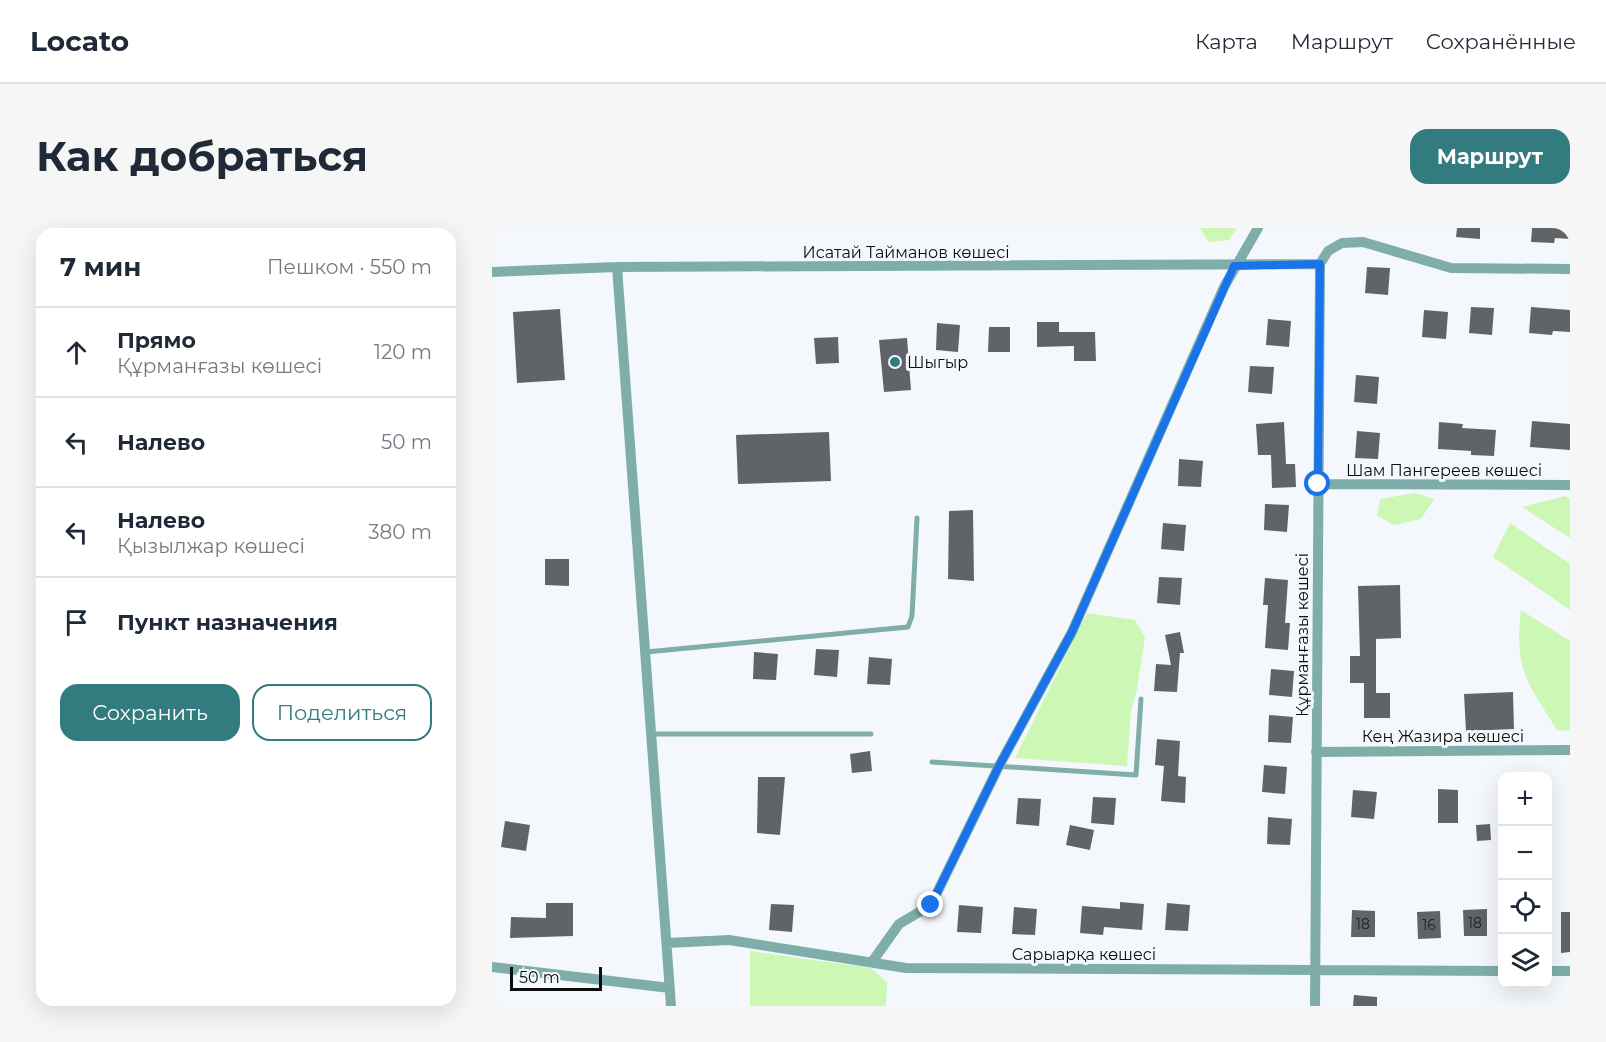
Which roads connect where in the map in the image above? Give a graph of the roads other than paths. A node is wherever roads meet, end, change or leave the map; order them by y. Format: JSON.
{"nodes":[{"id":1,"x":1258,"y":228,"type":"edge"},
{"id":2,"x":1320,"y":264,"type":"junction"},
{"id":3,"x":1234,"y":266,"type":"junction"},
{"id":4,"x":617,"y":267,"type":"junction"},
{"id":5,"x":1570,"y":269,"type":"edge"},
{"id":6,"x":492,"y":272,"type":"edge"},
{"id":7,"x":1318,"y":484,"type":"junction"},
{"id":8,"x":1570,"y":485,"type":"edge"},
{"id":9,"x":917,"y":518,"type":"dead end"},
{"id":10,"x":644,"y":653,"type":"junction"},
{"id":11,"x":1141,"y":699,"type":"dead end"},
{"id":12,"x":650,"y":734,"type":"junction"},
{"id":13,"x":871,"y":734,"type":"dead end"},
{"id":14,"x":1570,"y":750,"type":"edge"},
{"id":15,"x":1316,"y":752,"type":"junction"},
{"id":16,"x":932,"y":762,"type":"dead end"},
{"id":17,"x":999,"y":766,"type":"junction"},
{"id":18,"x":668,"y":943,"type":"junction"},
{"id":19,"x":872,"y":962,"type":"junction"},
{"id":20,"x":492,"y":967,"type":"edge"},
{"id":21,"x":1315,"y":971,"type":"junction"},
{"id":22,"x":1498,"y":971,"type":"edge"},
{"id":23,"x":1552,"y":971,"type":"edge"},
{"id":24,"x":1570,"y":971,"type":"edge"},
{"id":25,"x":670,"y":988,"type":"junction"},
{"id":26,"x":671,"y":1006,"type":"edge"},
{"id":27,"x":1315,"y":1006,"type":"edge"}],
"edges":[{"from":1,"to":3,"type":"street"},
{"from":2,"to":3,"type":"street","name":"Исатай Тайманов көшесі"},
{"from":2,"to":5,"type":"street"},
{"from":2,"to":7,"type":"street","name":"Құрманғазы көшесі"},
{"from":3,"to":4,"type":"street","name":"Исатай Тайманов көшесі"},
{"from":3,"to":17,"type":"street"},
{"from":4,"to":6,"type":"street","name":"Исатай Тайманов көшесі"},
{"from":4,"to":10,"type":"street"},
{"from":7,"to":8,"type":"street","name":"Шам Пангереев көшесі"},
{"from":7,"to":15,"type":"street","name":"Құрманғазы көшесі"},
{"from":9,"to":10,"type":"lane"},
{"from":10,"to":12,"type":"street"},
{"from":11,"to":17,"type":"lane"},
{"from":12,"to":13,"type":"lane"},
{"from":12,"to":18,"type":"street"},
{"from":14,"to":15,"type":"street","name":"Кең Жазира көшесі"},
{"from":15,"to":21,"type":"street","name":"Құрманғазы көшесі"},
{"from":16,"to":17,"type":"lane"},
{"from":17,"to":19,"type":"street"},
{"from":18,"to":19,"type":"street","name":"Сарыарқа көшесі"},
{"from":18,"to":25,"type":"street"},
{"from":19,"to":21,"type":"street","name":"Сарыарқа көшесі"},
{"from":20,"to":25,"type":"street"},
{"from":21,"to":22,"type":"street","name":"Сарыарқа көшесі"},
{"from":21,"to":27,"type":"street","name":"Құрманғазы көшесі"},
{"from":23,"to":24,"type":"street"},
{"from":25,"to":26,"type":"street"}]}
